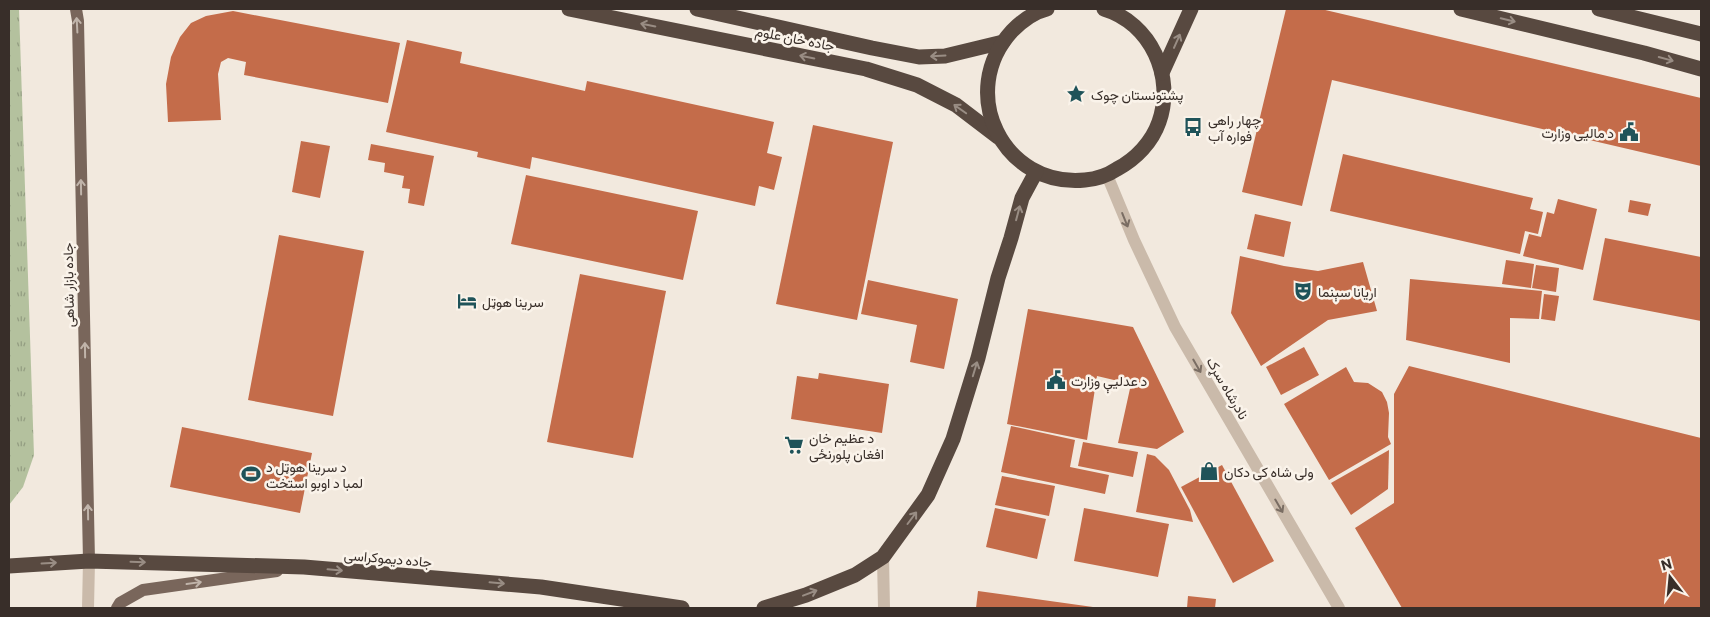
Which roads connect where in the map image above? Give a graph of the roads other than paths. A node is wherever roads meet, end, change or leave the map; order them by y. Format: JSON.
{"nodes":[{"id":1,"x":76,"y":9,"type":"edge"},
{"id":2,"x":569,"y":9,"type":"edge"},
{"id":3,"x":697,"y":9,"type":"edge"},
{"id":4,"x":1047,"y":9,"type":"edge"},
{"id":5,"x":1104,"y":9,"type":"edge"},
{"id":6,"x":1191,"y":9,"type":"edge"},
{"id":7,"x":1461,"y":9,"type":"edge"},
{"id":8,"x":1600,"y":9,"type":"edge"},
{"id":9,"x":1701,"y":34,"type":"edge"},
{"id":10,"x":1003,"y":42,"type":"junction"},
{"id":11,"x":1701,"y":69,"type":"edge"},
{"id":12,"x":1162,"y":73,"type":"junction"},
{"id":13,"x":999,"y":138,"type":"junction"},
{"id":14,"x":1036,"y":172,"type":"junction"},
{"id":15,"x":1107,"y":175,"type":"junction"},
{"id":16,"x":883,"y":557,"type":"junction"},
{"id":17,"x":89,"y":561,"type":"junction"},
{"id":18,"x":9,"y":566,"type":"edge"},
{"id":19,"x":304,"y":567,"type":"junction"},
{"id":20,"x":88,"y":608,"type":"edge"},
{"id":21,"x":117,"y":608,"type":"edge"},
{"id":22,"x":682,"y":608,"type":"edge"},
{"id":23,"x":764,"y":608,"type":"edge"},
{"id":24,"x":884,"y":608,"type":"edge"},
{"id":25,"x":1340,"y":608,"type":"edge"}],
"edges":[{"from":17,"to":1,"type":"main road","name":"جاده بازار شاهی","one_way":true},
{"from":13,"to":2,"type":"highway","name":"جادہ خان علوم","one_way":true},
{"from":10,"to":3,"type":"highway","name":"جادہ خان علوم","one_way":true},
{"from":4,"to":10,"type":"highway"},
{"from":5,"to":12,"type":"highway"},
{"from":12,"to":6,"type":"highway","one_way":true},
{"from":7,"to":11,"type":"highway","one_way":true},
{"from":8,"to":9,"type":"highway"},
{"from":10,"to":13,"type":"highway"},
{"from":12,"to":15,"type":"highway"},
{"from":13,"to":14,"type":"highway"},
{"from":14,"to":15,"type":"highway"},
{"from":16,"to":14,"type":"highway","one_way":true},
{"from":15,"to":25,"type":"street","name":"نادرشاه سړک","one_way":true},
{"from":23,"to":16,"type":"highway","one_way":true},
{"from":16,"to":24,"type":"street"},
{"from":18,"to":17,"type":"highway","name":"جاده دیموکراسی","one_way":true},
{"from":17,"to":19,"type":"highway","name":"جاده دیموکراسی","one_way":true},
{"from":17,"to":20,"type":"street"},
{"from":21,"to":19,"type":"main road","one_way":true},
{"from":19,"to":22,"type":"highway","name":"جاده دیموکراسی","one_way":true}]}
